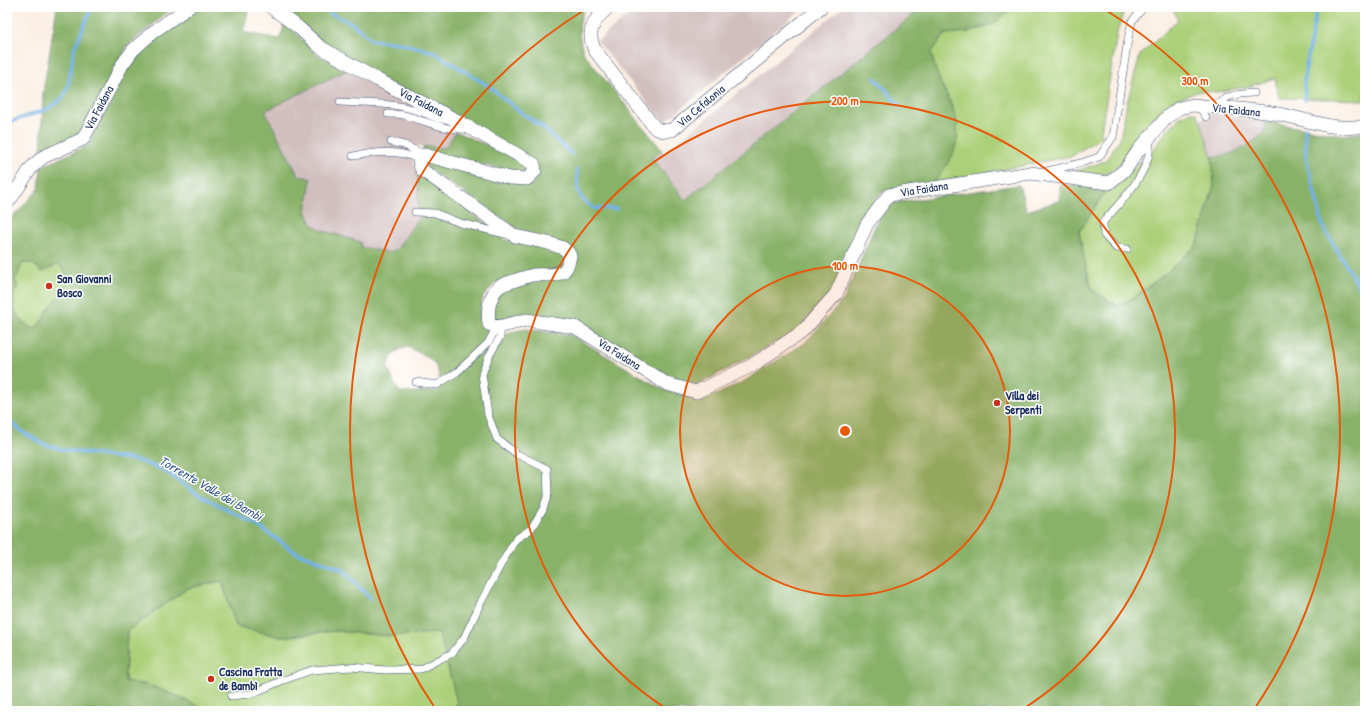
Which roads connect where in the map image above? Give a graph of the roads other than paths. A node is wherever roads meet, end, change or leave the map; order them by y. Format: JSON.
{"nodes":[{"id":1,"x":189,"y":7,"type":"edge"},
{"id":2,"x":271,"y":7,"type":"edge"},
{"id":3,"x":821,"y":7,"type":"edge"},
{"id":4,"x":1144,"y":7,"type":"edge"},
{"id":5,"x":604,"y":9,"type":"edge"},
{"id":6,"x":1254,"y":93,"type":"dead end"},
{"id":7,"x":340,"y":102,"type":"dead end"},
{"id":8,"x":1210,"y":112,"type":"junction"},
{"id":9,"x":388,"y":114,"type":"dead end"},
{"id":10,"x":456,"y":120,"type":"junction"},
{"id":11,"x":1365,"y":126,"type":"edge"},
{"id":12,"x":470,"y":128,"type":"junction"},
{"id":13,"x":1150,"y":137,"type":"junction"},
{"id":14,"x":391,"y":142,"type":"dead end"},
{"id":15,"x":352,"y":156,"type":"dead end"},
{"id":16,"x":422,"y":157,"type":"junction"},
{"id":17,"x":1037,"y":174,"type":"junction"},
{"id":18,"x":7,"y":203,"type":"edge"},
{"id":19,"x":415,"y":212,"type":"dead end"},
{"id":20,"x":511,"y":233,"type":"junction"},
{"id":21,"x":1127,"y":250,"type":"dead end"},
{"id":22,"x":498,"y":326,"type":"junction"},
{"id":23,"x":416,"y":382,"type":"dead end"},
{"id":24,"x":230,"y":696,"type":"dead end"}],
"edges":[{"from":1,"to":18,"type":"street","name":"Via Faidana"},
{"from":2,"to":10,"type":"street","name":"Via Faidana"},
{"from":3,"to":5,"type":"street","name":"Via Cefalonia"},
{"from":4,"to":17,"type":"lane"},
{"from":6,"to":8,"type":"lane"},
{"from":7,"to":10,"type":"lane"},
{"from":8,"to":11,"type":"street","name":"Via Faidana"},
{"from":8,"to":13,"type":"street","name":"Via Faidana"},
{"from":9,"to":12,"type":"lane"},
{"from":10,"to":12,"type":"street","name":"Via Faidana"},
{"from":12,"to":16,"type":"street","name":"Via Faidana"},
{"from":13,"to":17,"type":"street","name":"Via Faidana"},
{"from":13,"to":21,"type":"lane"},
{"from":14,"to":16,"type":"lane"},
{"from":15,"to":16,"type":"lane"},
{"from":16,"to":20,"type":"street"},
{"from":17,"to":22,"type":"street","name":"Via Faidana"},
{"from":19,"to":20,"type":"lane"},
{"from":20,"to":22,"type":"street"},
{"from":22,"to":23,"type":"lane"},
{"from":22,"to":24,"type":"lane"}]}
